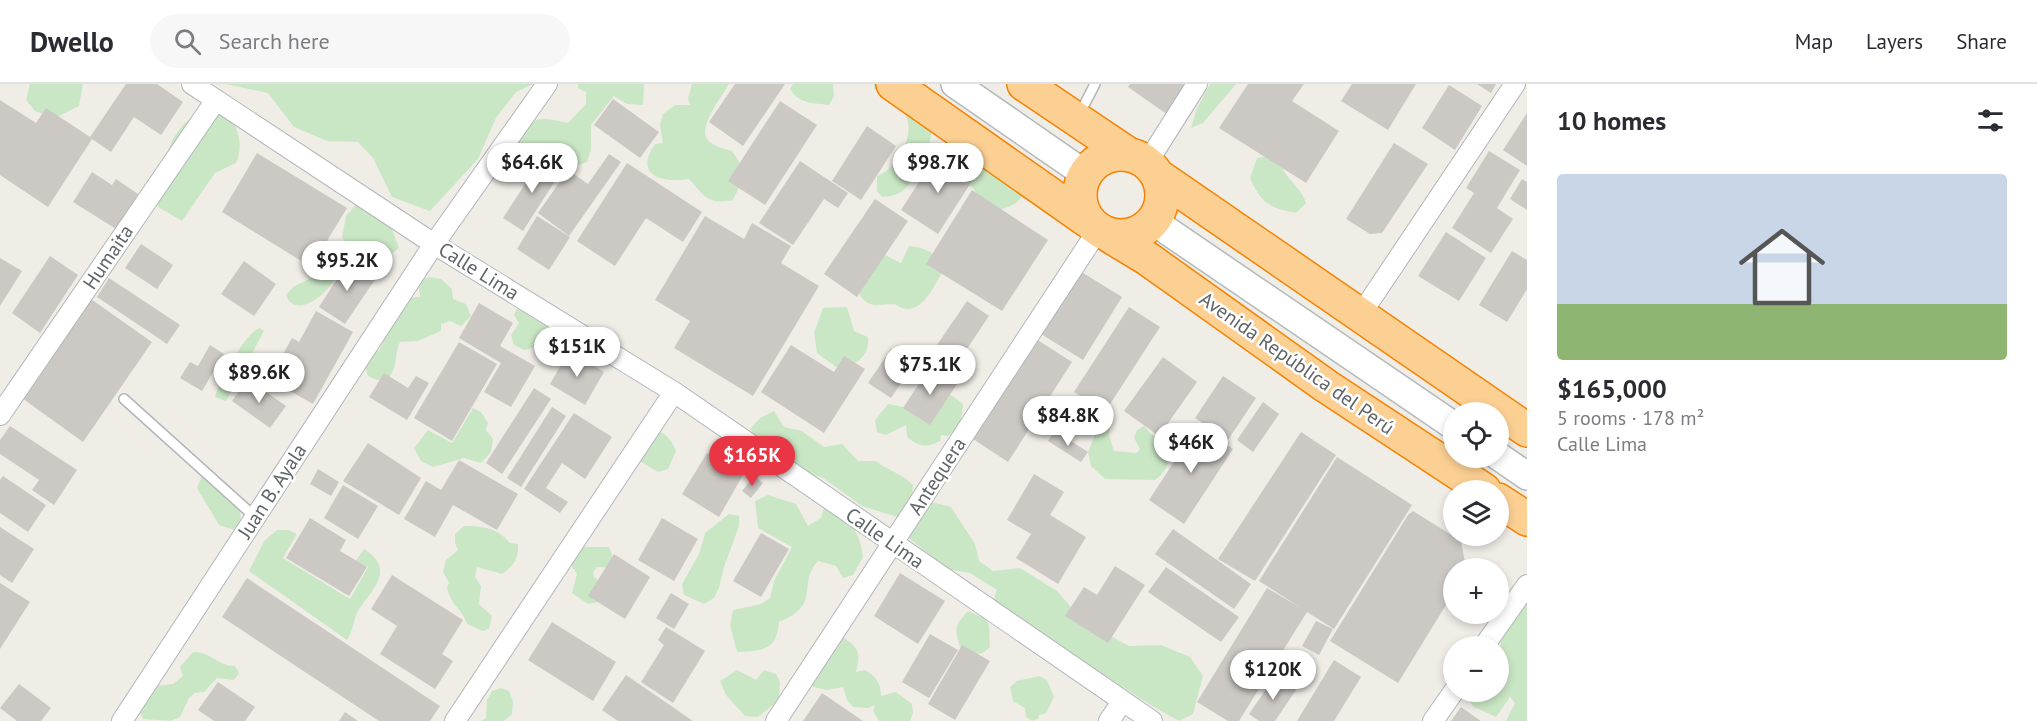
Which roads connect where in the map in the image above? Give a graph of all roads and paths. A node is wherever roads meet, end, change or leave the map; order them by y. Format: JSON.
{"nodes":[{"id":1,"x":192,"y":84,"type":"edge"},
{"id":2,"x":547,"y":84,"type":"edge"},
{"id":3,"x":893,"y":84,"type":"edge"},
{"id":4,"x":955,"y":84,"type":"edge"},
{"id":5,"x":1024,"y":84,"type":"edge"},
{"id":6,"x":1095,"y":84,"type":"edge"},
{"id":7,"x":1197,"y":84,"type":"edge"},
{"id":8,"x":1515,"y":84,"type":"edge"},
{"id":9,"x":216,"y":100,"type":"junction"},
{"id":10,"x":1077,"y":120,"type":"junction"},
{"id":11,"x":1144,"y":164,"type":"junction"},
{"id":12,"x":1085,"y":174,"type":"junction"},
{"id":13,"x":1153,"y":221,"type":"junction"},
{"id":14,"x":1098,"y":229,"type":"junction"},
{"id":15,"x":434,"y":243,"type":"junction"},
{"id":16,"x":1361,"y":314,"type":"junction"},
{"id":17,"x":674,"y":392,"type":"junction"},
{"id":18,"x":124,"y":399,"type":"dead end"},
{"id":19,"x":0,"y":415,"type":"edge"},
{"id":20,"x":1443,"y":419,"type":"edge"},
{"id":21,"x":1527,"y":430,"type":"edge"},
{"id":22,"x":1509,"y":464,"type":"edge"},
{"id":23,"x":1527,"y":476,"type":"edge"},
{"id":24,"x":1469,"y":480,"type":"edge"},
{"id":25,"x":1509,"y":507,"type":"edge"},
{"id":26,"x":255,"y":517,"type":"junction"},
{"id":27,"x":1527,"y":519,"type":"edge"},
{"id":28,"x":893,"y":543,"type":"junction"},
{"id":29,"x":1527,"y":585,"type":"edge"},
{"id":30,"x":1491,"y":636,"type":"edge"},
{"id":31,"x":1122,"y":702,"type":"junction"},
{"id":32,"x":1446,"y":702,"type":"edge"},
{"id":33,"x":122,"y":721,"type":"edge"},
{"id":34,"x":455,"y":721,"type":"edge"},
{"id":35,"x":777,"y":721,"type":"edge"},
{"id":36,"x":1109,"y":721,"type":"edge"},
{"id":37,"x":1152,"y":721,"type":"edge"},
{"id":38,"x":1433,"y":721,"type":"edge"}],
"edges":[{"from":1,"to":9,"type":"street","name":"Calle Lima"},
{"from":2,"to":15,"type":"street","name":"Juan B. Ayala"},
{"from":3,"to":14,"type":"highway","name":"Avenida República del Perú"},
{"from":4,"to":12,"type":"street"},
{"from":5,"to":10,"type":"highway"},
{"from":6,"to":10,"type":"lane"},
{"from":7,"to":11,"type":"street"},
{"from":8,"to":16,"type":"street"},
{"from":9,"to":15,"type":"street","name":"Calle Lima"},
{"from":9,"to":19,"type":"street","name":"Humaita"},
{"from":10,"to":11,"type":"highway"},
{"from":11,"to":12,"type":"highway"},
{"from":11,"to":13,"type":"highway"},
{"from":11,"to":16,"type":"highway"},
{"from":12,"to":14,"type":"highway"},
{"from":13,"to":14,"type":"highway"},
{"from":13,"to":20,"type":"street"},
{"from":14,"to":24,"type":"highway","name":"Avenida República del Perú"},
{"from":14,"to":28,"type":"street","name":"Antequera"},
{"from":15,"to":17,"type":"street","name":"Calle Lima"},
{"from":15,"to":26,"type":"street","name":"Juan B. Ayala"},
{"from":16,"to":21,"type":"highway"},
{"from":17,"to":28,"type":"street","name":"Calle Lima"},
{"from":17,"to":34,"type":"street"},
{"from":18,"to":26,"type":"lane"},
{"from":22,"to":23,"type":"street"},
{"from":25,"to":27,"type":"highway"},
{"from":26,"to":33,"type":"street","name":"Juan B. Ayala"},
{"from":28,"to":31,"type":"street","name":"Calle Lima"},
{"from":28,"to":35,"type":"street","name":"Antequera"},
{"from":29,"to":30,"type":"street"},
{"from":31,"to":36,"type":"street"},
{"from":31,"to":37,"type":"street","name":"Calle Lima"},
{"from":32,"to":38,"type":"street"}]}
